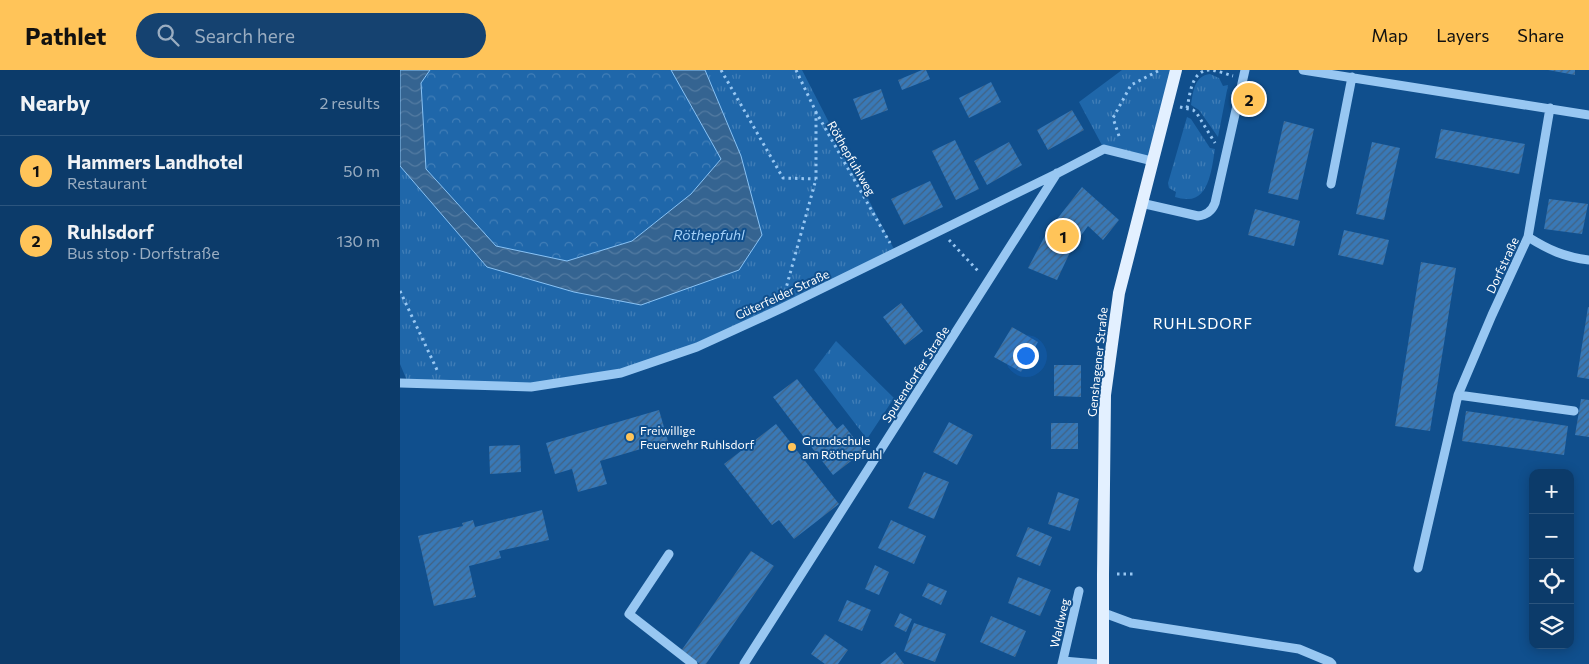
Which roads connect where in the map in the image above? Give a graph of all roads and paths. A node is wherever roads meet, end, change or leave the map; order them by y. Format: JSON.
{"nodes":[{"id":1,"x":721,"y":70,"type":"edge"},
{"id":2,"x":796,"y":70,"type":"edge"},
{"id":3,"x":1160,"y":70,"type":"edge"},
{"id":4,"x":1176,"y":70,"type":"edge"},
{"id":5,"x":1303,"y":70,"type":"edge"},
{"id":6,"x":1244,"y":74,"type":"edge"},
{"id":7,"x":1352,"y":77,"type":"junction"},
{"id":8,"x":1550,"y":108,"type":"junction"},
{"id":9,"x":816,"y":112,"type":"junction"},
{"id":10,"x":1589,"y":115,"type":"edge"},
{"id":11,"x":1119,"y":136,"type":"dead end"},
{"id":12,"x":1228,"y":147,"type":"junction"},
{"id":13,"x":1152,"y":161,"type":"junction"},
{"id":14,"x":1058,"y":173,"type":"junction"},
{"id":15,"x":816,"y":178,"type":"junction"},
{"id":16,"x":1331,"y":184,"type":"dead end"},
{"id":17,"x":1140,"y":203,"type":"junction"},
{"id":18,"x":940,"y":231,"type":"junction"},
{"id":19,"x":1528,"y":237,"type":"junction"},
{"id":20,"x":896,"y":253,"type":"junction"},
{"id":21,"x":1589,"y":260,"type":"edge"},
{"id":22,"x":988,"y":282,"type":"junction"},
{"id":23,"x":400,"y":292,"type":"edge"},
{"id":24,"x":780,"y":309,"type":"junction"},
{"id":25,"x":400,"y":382,"type":"edge"},
{"id":26,"x":444,"y":385,"type":"junction"},
{"id":27,"x":1458,"y":395,"type":"junction"},
{"id":28,"x":1574,"y":412,"type":"dead end"},
{"id":29,"x":669,"y":554,"type":"dead end"},
{"id":30,"x":1418,"y":568,"type":"dead end"},
{"id":31,"x":1079,"y":591,"type":"dead end"},
{"id":32,"x":1104,"y":613,"type":"junction"},
{"id":33,"x":1063,"y":662,"type":"edge"},
{"id":34,"x":693,"y":664,"type":"edge"},
{"id":35,"x":744,"y":664,"type":"edge"},
{"id":36,"x":1098,"y":664,"type":"edge"},
{"id":37,"x":1103,"y":664,"type":"edge"},
{"id":38,"x":1332,"y":664,"type":"edge"}],
"edges":[{"from":1,"to":15,"type":"path"},
{"from":2,"to":9,"type":"path","name":"Röthepfuhlweg"},
{"from":3,"to":11,"type":"path"},
{"from":4,"to":13,"type":"main road","name":"Genshagener Straße"},
{"from":5,"to":7,"type":"street"},
{"from":6,"to":12,"type":"street"},
{"from":6,"to":12,"type":"path"},
{"from":7,"to":8,"type":"street"},
{"from":7,"to":16,"type":"street"},
{"from":8,"to":10,"type":"street"},
{"from":8,"to":19,"type":"street","name":"Dorfstraße"},
{"from":9,"to":15,"type":"path"},
{"from":9,"to":20,"type":"path","name":"Röthepfuhlweg"},
{"from":12,"to":17,"type":"street"},
{"from":13,"to":14,"type":"street","name":"Güterfelder Straße"},
{"from":13,"to":17,"type":"main road","name":"Genshagener Straße"},
{"from":14,"to":18,"type":"street","name":"Güterfelder Straße"},
{"from":14,"to":22,"type":"street","name":"Sputendorfer Straße"},
{"from":15,"to":24,"type":"path"},
{"from":17,"to":32,"type":"main road","name":"Genshagener Straße"},
{"from":18,"to":20,"type":"street","name":"Güterfelder Straße"},
{"from":18,"to":22,"type":"path"},
{"from":19,"to":21,"type":"street"},
{"from":19,"to":27,"type":"street","name":"Dorfstraße"},
{"from":20,"to":24,"type":"street","name":"Güterfelder Straße"},
{"from":22,"to":35,"type":"street","name":"Sputendorfer Straße"},
{"from":23,"to":26,"type":"path"},
{"from":24,"to":26,"type":"street","name":"Güterfelder Straße"},
{"from":25,"to":26,"type":"street","name":"Güterfelder Straße"},
{"from":27,"to":28,"type":"street"},
{"from":27,"to":30,"type":"street","name":"Dorfstraße"},
{"from":29,"to":34,"type":"street"},
{"from":31,"to":33,"type":"street","name":"Waldweg"},
{"from":32,"to":37,"type":"main road","name":"Genshagener Straße"},
{"from":32,"to":38,"type":"street"},
{"from":33,"to":36,"type":"street","name":"Waldweg"}]}
